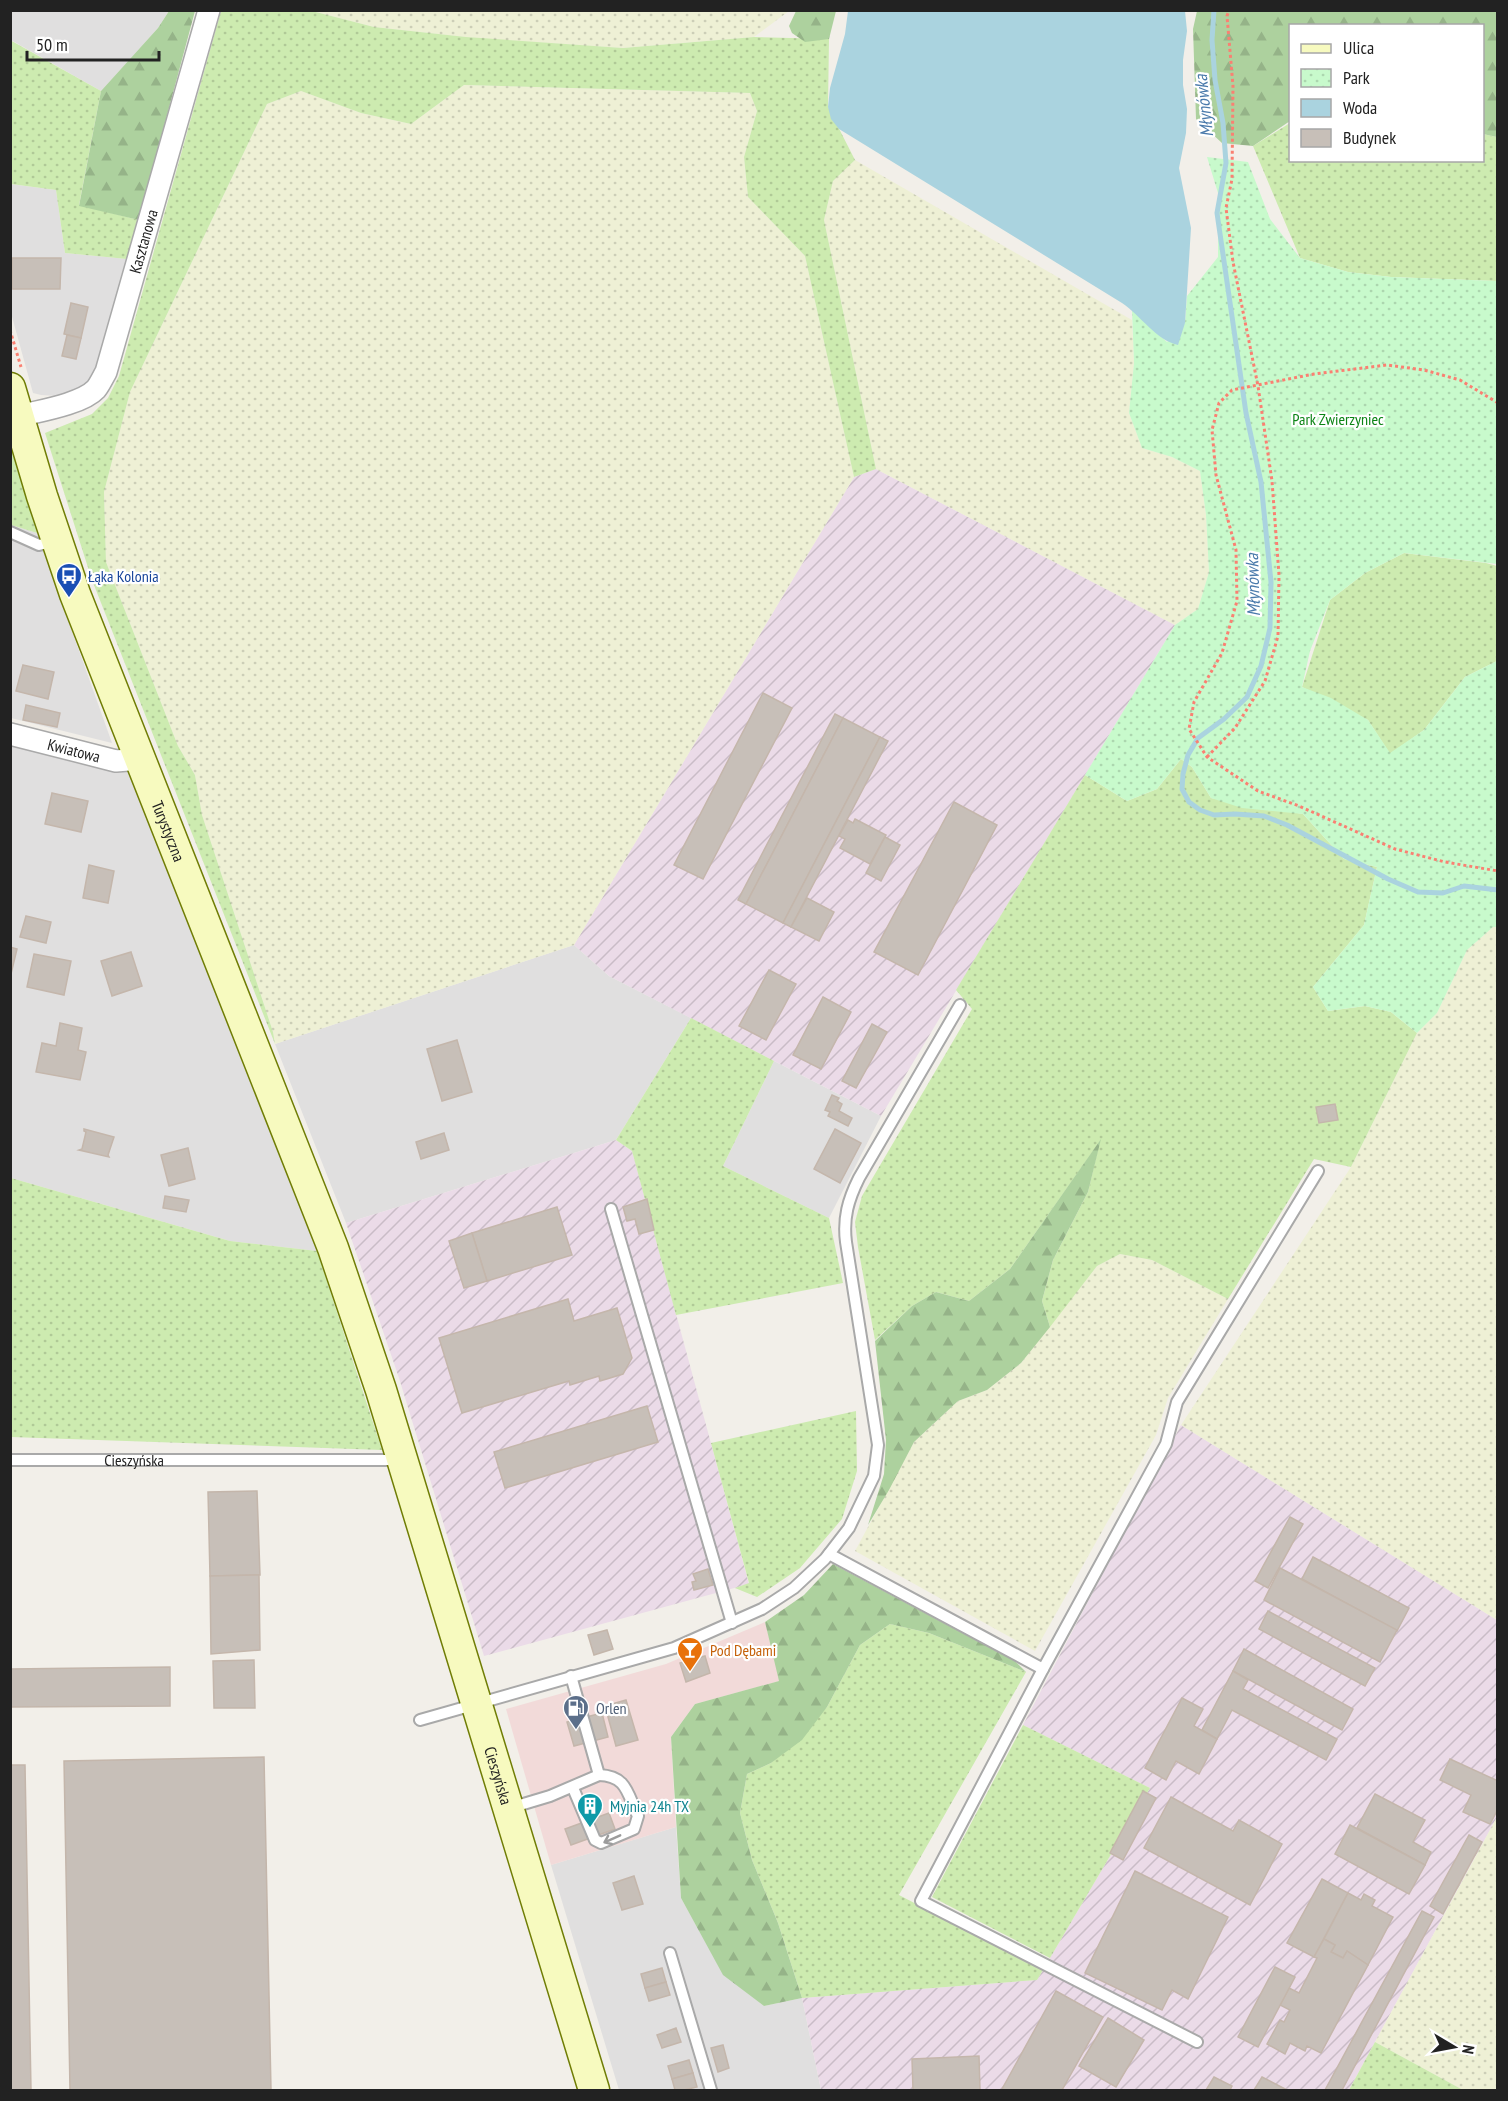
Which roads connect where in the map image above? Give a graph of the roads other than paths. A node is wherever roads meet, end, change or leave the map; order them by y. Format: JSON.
{"nodes":[{"id":1,"x":209,"y":10,"type":"edge"},
{"id":2,"x":15,"y":402,"type":"edge"},
{"id":3,"x":10,"y":532,"type":"edge"},
{"id":4,"x":56,"y":541,"type":"junction"},
{"id":5,"x":10,"y":734,"type":"edge"},
{"id":6,"x":138,"y":756,"type":"junction"},
{"id":7,"x":960,"y":1005,"type":"dead end"},
{"id":8,"x":1318,"y":1171,"type":"dead end"},
{"id":9,"x":611,"y":1209,"type":"dead end"},
{"id":10,"x":340,"y":1268,"type":"joint"},
{"id":11,"x":403,"y":1459,"type":"junction"},
{"id":12,"x":10,"y":1460,"type":"edge"},
{"id":13,"x":830,"y":1554,"type":"junction"},
{"id":14,"x":732,"y":1623,"type":"junction"},
{"id":15,"x":1043,"y":1669,"type":"junction"},
{"id":16,"x":571,"y":1676,"type":"junction"},
{"id":17,"x":477,"y":1703,"type":"junction"},
{"id":18,"x":420,"y":1720,"type":"dead end"},
{"id":19,"x":599,"y":1775,"type":"junction"},
{"id":20,"x":573,"y":1788,"type":"junction"},
{"id":21,"x":509,"y":1808,"type":"junction"},
{"id":22,"x":670,"y":1953,"type":"dead end"},
{"id":23,"x":1197,"y":2042,"type":"dead end"},
{"id":24,"x":594,"y":2091,"type":"edge"},
{"id":25,"x":711,"y":2091,"type":"edge"}],
"edges":[{"from":1,"to":2,"type":"street","name":"Kasztanowa"},
{"from":2,"to":4,"type":"main road","name":"Turystyczna"},
{"from":3,"to":4,"type":"lane"},
{"from":4,"to":6,"type":"main road","name":"Turystyczna"},
{"from":5,"to":6,"type":"street","name":"Kwiatowa"},
{"from":6,"to":10,"type":"main road","name":"Turystyczna"},
{"from":7,"to":13,"type":"lane"},
{"from":8,"to":15,"type":"lane"},
{"from":9,"to":14,"type":"lane"},
{"from":10,"to":11,"type":"main road","name":"Cieszyńska"},
{"from":11,"to":12,"type":"lane","name":"Cieszyńska"},
{"from":11,"to":17,"type":"main road","name":"Cieszyńska"},
{"from":13,"to":14,"type":"lane"},
{"from":13,"to":15,"type":"lane"},
{"from":14,"to":16,"type":"lane"},
{"from":15,"to":23,"type":"lane"},
{"from":16,"to":17,"type":"lane"},
{"from":16,"to":19,"type":"lane"},
{"from":17,"to":18,"type":"lane"},
{"from":17,"to":21,"type":"main road","name":"Cieszyńska"},
{"from":19,"to":20,"type":"lane"},
{"from":19,"to":20,"type":"lane","one_way":true},
{"from":20,"to":21,"type":"lane"},
{"from":21,"to":24,"type":"main road","name":"Cieszyńska"},
{"from":22,"to":25,"type":"lane"}]}
